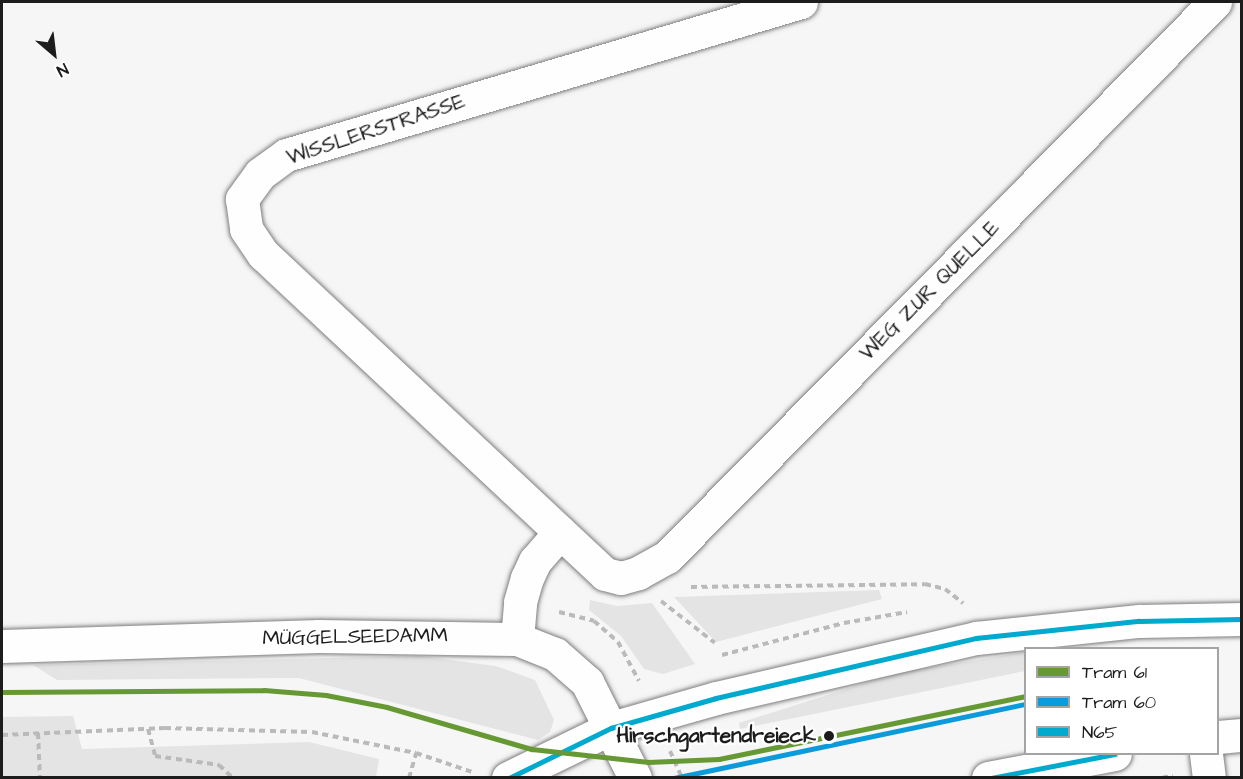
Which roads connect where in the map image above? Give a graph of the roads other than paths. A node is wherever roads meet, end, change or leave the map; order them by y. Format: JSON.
{"nodes":[{"id":1,"x":801,"y":2,"type":"edge"},
{"id":2,"x":1215,"y":2,"type":"edge"},
{"id":3,"x":560,"y":532,"type":"junction"},
{"id":4,"x":638,"y":573,"type":"joint"},
{"id":5,"x":1242,"y":619,"type":"edge"},
{"id":6,"x":517,"y":639,"type":"junction"},
{"id":7,"x":2,"y":646,"type":"edge"},
{"id":8,"x":611,"y":728,"type":"junction"},
{"id":9,"x":1242,"y":735,"type":"edge"},
{"id":10,"x":1219,"y":737,"type":"edge"},
{"id":11,"x":1104,"y":755,"type":"edge"},
{"id":12,"x":1206,"y":755,"type":"edge"},
{"id":13,"x":508,"y":777,"type":"edge"},
{"id":14,"x":635,"y":777,"type":"edge"},
{"id":15,"x":988,"y":777,"type":"edge"},
{"id":16,"x":1209,"y":777,"type":"edge"}],
"edges":[{"from":1,"to":3,"type":"street","name":"WISSLERSTRASSE"},
{"from":2,"to":4,"type":"street","name":"WEG ZUR QUELLE"},
{"from":3,"to":4,"type":"street","name":"WISSLERSTRASSE"},
{"from":3,"to":6,"type":"street"},
{"from":5,"to":8,"type":"street"},
{"from":6,"to":7,"type":"street","name":"MÜGGELSEEDAMM"},
{"from":6,"to":8,"type":"street","name":"MÜGGELSEEDAMM"},
{"from":8,"to":13,"type":"street"},
{"from":8,"to":14,"type":"street","name":"MÜGGELSEEDAMM"},
{"from":9,"to":10,"type":"street"},
{"from":11,"to":15,"type":"street"},
{"from":12,"to":16,"type":"street"}]}
